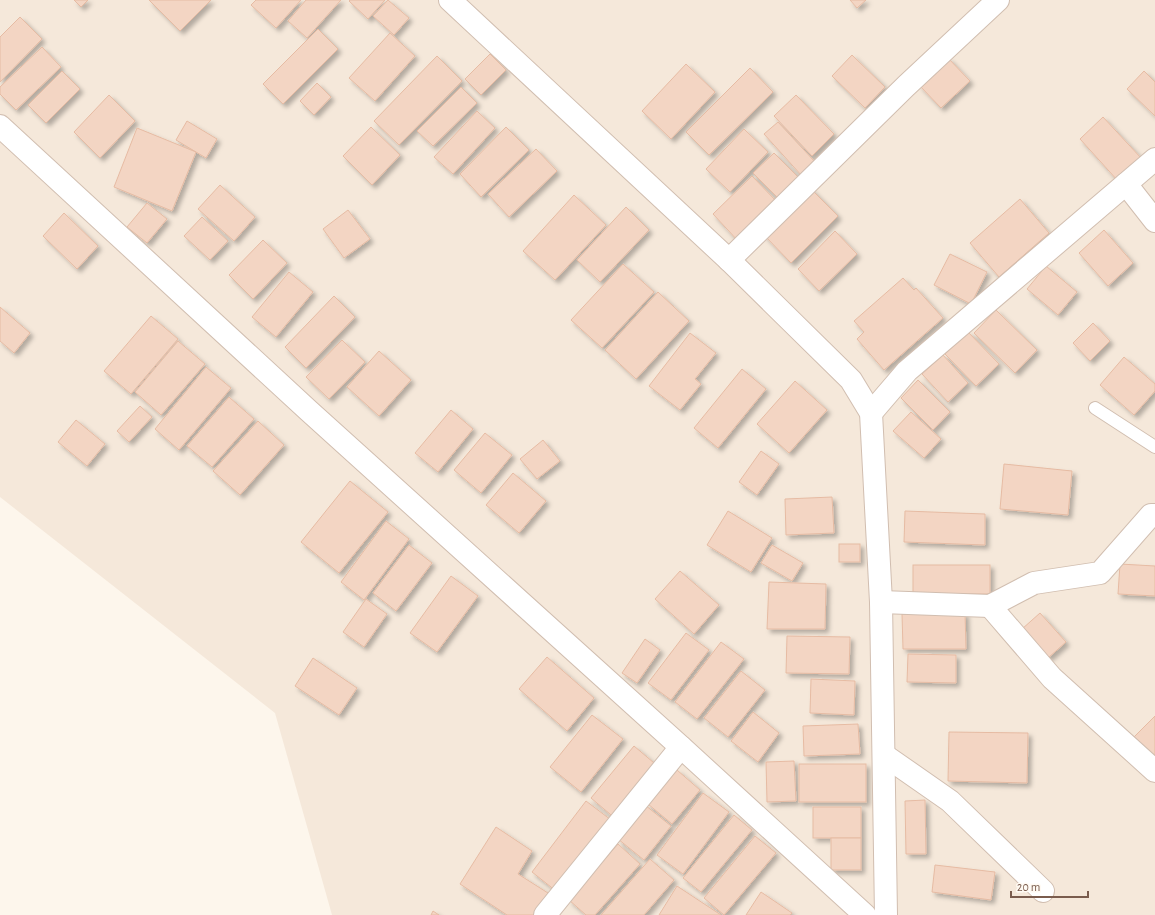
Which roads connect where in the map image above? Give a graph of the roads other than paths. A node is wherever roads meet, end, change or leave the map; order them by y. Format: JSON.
{"nodes":[{"id":1,"x":450,"y":0,"type":"edge"},
{"id":2,"x":998,"y":0,"type":"edge"},
{"id":3,"x":0,"y":126,"type":"edge"},
{"id":4,"x":1155,"y":159,"type":"edge"},
{"id":5,"x":1126,"y":184,"type":"junction"},
{"id":6,"x":1155,"y":220,"type":"edge"},
{"id":7,"x":729,"y":260,"type":"junction"},
{"id":8,"x":1095,"y":408,"type":"dead end"},
{"id":9,"x":872,"y":413,"type":"junction"},
{"id":10,"x":1155,"y":447,"type":"edge"},
{"id":11,"x":1155,"y":515,"type":"edge"},
{"id":12,"x":881,"y":602,"type":"junction"},
{"id":13,"x":990,"y":606,"type":"junction"},
{"id":14,"x":681,"y":747,"type":"junction"},
{"id":15,"x":884,"y":755,"type":"junction"},
{"id":16,"x":1155,"y":771,"type":"edge"},
{"id":17,"x":1043,"y":891,"type":"dead end"},
{"id":18,"x":545,"y":915,"type":"edge"},
{"id":19,"x":865,"y":915,"type":"edge"},
{"id":20,"x":886,"y":915,"type":"edge"}],
"edges":[{"from":1,"to":7,"type":"street"},
{"from":2,"to":7,"type":"street"},
{"from":3,"to":14,"type":"street"},
{"from":4,"to":5,"type":"street"},
{"from":5,"to":6,"type":"street"},
{"from":5,"to":9,"type":"street"},
{"from":7,"to":9,"type":"street"},
{"from":8,"to":10,"type":"lane"},
{"from":9,"to":12,"type":"street"},
{"from":11,"to":13,"type":"street"},
{"from":12,"to":13,"type":"street"},
{"from":12,"to":15,"type":"street"},
{"from":13,"to":16,"type":"street"},
{"from":14,"to":18,"type":"street"},
{"from":14,"to":19,"type":"street"},
{"from":15,"to":17,"type":"street"},
{"from":15,"to":20,"type":"street"}]}
